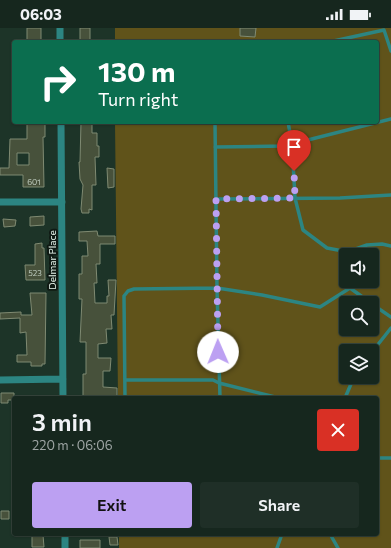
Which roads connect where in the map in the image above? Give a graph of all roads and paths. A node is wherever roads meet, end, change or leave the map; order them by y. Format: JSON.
{"nodes":[{"id":1,"x":60,"y":28,"type":"edge"},
{"id":2,"x":60,"y":40,"type":"edge"},
{"id":3,"x":338,"y":40,"type":"edge"},
{"id":4,"x":391,"y":51,"type":"edge"},
{"id":5,"x":391,"y":119,"type":"edge"},
{"id":6,"x":379,"y":122,"type":"edge"},
{"id":7,"x":61,"y":124,"type":"edge"},
{"id":8,"x":215,"y":124,"type":"edge"},
{"id":9,"x":288,"y":124,"type":"edge"},
{"id":10,"x":371,"y":124,"type":"edge"},
{"id":11,"x":292,"y":144,"type":"junction"},
{"id":12,"x":215,"y":147,"type":"junction"},
{"id":13,"x":391,"y":195,"type":"edge"},
{"id":14,"x":295,"y":198,"type":"junction"},
{"id":15,"x":216,"y":199,"type":"junction"},
{"id":16,"x":0,"y":202,"type":"edge"},
{"id":17,"x":62,"y":202,"type":"junction"},
{"id":18,"x":391,"y":246,"type":"edge"},
{"id":19,"x":359,"y":248,"type":"edge"},
{"id":20,"x":339,"y":251,"type":"edge"},
{"id":21,"x":217,"y":288,"type":"junction"},
{"id":22,"x":350,"y":288,"type":"joint"},
{"id":23,"x":362,"y":296,"type":"edge"},
{"id":24,"x":379,"y":308,"type":"edge"},
{"id":25,"x":391,"y":316,"type":"edge"},
{"id":26,"x":391,"y":328,"type":"edge"},
{"id":27,"x":378,"y":344,"type":"edge"},
{"id":28,"x":63,"y":379,"type":"junction"},
{"id":29,"x":0,"y":380,"type":"edge"},
{"id":30,"x":125,"y":380,"type":"junction"},
{"id":31,"x":219,"y":383,"type":"junction"},
{"id":32,"x":351,"y":384,"type":"edge"},
{"id":33,"x":63,"y":396,"type":"edge"},
{"id":34,"x":125,"y":396,"type":"edge"},
{"id":35,"x":220,"y":396,"type":"edge"},
{"id":36,"x":271,"y":396,"type":"edge"},
{"id":37,"x":345,"y":396,"type":"edge"},
{"id":38,"x":379,"y":458,"type":"edge"},
{"id":39,"x":391,"y":458,"type":"edge"},
{"id":40,"x":65,"y":536,"type":"edge"},
{"id":41,"x":281,"y":536,"type":"edge"},
{"id":42,"x":331,"y":536,"type":"edge"},
{"id":43,"x":279,"y":542,"type":"junction"},
{"id":44,"x":65,"y":548,"type":"edge"},
{"id":45,"x":276,"y":548,"type":"edge"},
{"id":46,"x":282,"y":548,"type":"edge"},
{"id":47,"x":338,"y":548,"type":"edge"}],
"edges":[{"from":1,"to":2,"type":"street"},
{"from":3,"to":4,"type":"lane"},
{"from":5,"to":6,"type":"lane"},
{"from":7,"to":17,"type":"street","name":"Delmar Place"},
{"from":8,"to":12,"type":"lane"},
{"from":9,"to":11,"type":"lane"},
{"from":10,"to":11,"type":"lane"},
{"from":11,"to":12,"type":"lane"},
{"from":11,"to":14,"type":"lane"},
{"from":12,"to":15,"type":"lane"},
{"from":13,"to":14,"type":"lane"},
{"from":14,"to":15,"type":"lane"},
{"from":14,"to":20,"type":"lane"},
{"from":15,"to":21,"type":"lane"},
{"from":16,"to":17,"type":"street"},
{"from":17,"to":28,"type":"street","name":"Delmar Place"},
{"from":18,"to":19,"type":"lane"},
{"from":21,"to":22,"type":"lane"},
{"from":21,"to":30,"type":"lane"},
{"from":21,"to":31,"type":"lane"},
{"from":22,"to":23,"type":"lane"},
{"from":24,"to":25,"type":"lane"},
{"from":26,"to":27,"type":"lane"},
{"from":28,"to":29,"type":"street"},
{"from":28,"to":33,"type":"street","name":"Delmar Place"},
{"from":30,"to":31,"type":"lane"},
{"from":30,"to":34,"type":"lane"},
{"from":31,"to":35,"type":"lane"},
{"from":31,"to":36,"type":"lane"},
{"from":32,"to":37,"type":"lane"},
{"from":38,"to":39,"type":"lane"},
{"from":40,"to":44,"type":"street"},
{"from":41,"to":43,"type":"lane"},
{"from":42,"to":47,"type":"lane"},
{"from":43,"to":45,"type":"lane"},
{"from":43,"to":46,"type":"lane"}]}
